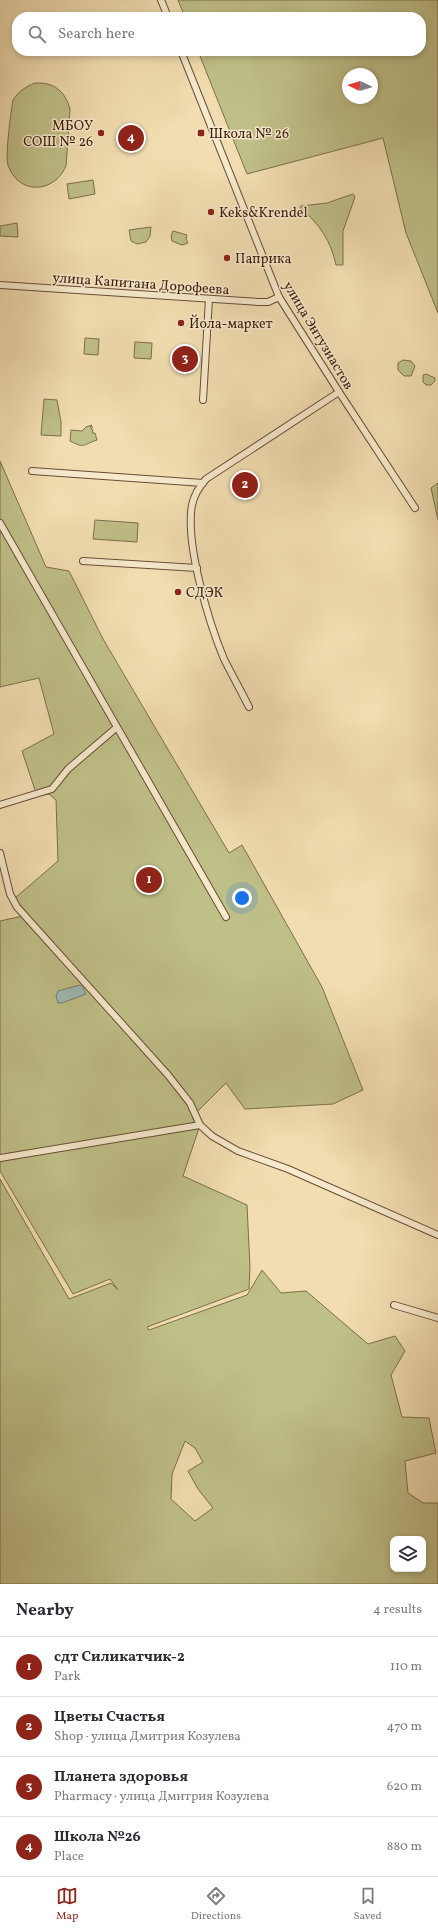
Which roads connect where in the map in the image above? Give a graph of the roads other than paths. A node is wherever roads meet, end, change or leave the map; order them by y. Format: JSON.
{"nodes":[{"id":1,"x":161,"y":0,"type":"edge"},
{"id":2,"x":166,"y":12,"type":"edge"},
{"id":3,"x":183,"y":56,"type":"edge"},
{"id":4,"x":0,"y":285,"type":"edge"},
{"id":5,"x":279,"y":297,"type":"junction"},
{"id":6,"x":209,"y":299,"type":"junction"},
{"id":7,"x":338,"y":392,"type":"junction"},
{"id":8,"x":203,"y":400,"type":"dead end"},
{"id":9,"x":32,"y":471,"type":"dead end"},
{"id":10,"x":203,"y":483,"type":"junction"},
{"id":11,"x":416,"y":508,"type":"dead end"},
{"id":12,"x":0,"y":523,"type":"edge"},
{"id":13,"x":83,"y":561,"type":"dead end"},
{"id":14,"x":197,"y":568,"type":"junction"},
{"id":15,"x":249,"y":707,"type":"dead end"},
{"id":16,"x":116,"y":728,"type":"junction"},
{"id":17,"x":0,"y":805,"type":"edge"},
{"id":18,"x":0,"y":853,"type":"edge"},
{"id":19,"x":226,"y":917,"type":"dead end"},
{"id":20,"x":200,"y":1125,"type":"junction"},
{"id":21,"x":0,"y":1158,"type":"edge"},
{"id":22,"x":438,"y":1234,"type":"edge"},
{"id":23,"x":394,"y":1305,"type":"dead end"},
{"id":24,"x":438,"y":1318,"type":"edge"}],
"edges":[{"from":1,"to":2,"type":"street"},
{"from":3,"to":5,"type":"street","name":"улица Энтузиастов"},
{"from":4,"to":6,"type":"street","name":"улица Капитана Дорофеева"},
{"from":5,"to":6,"type":"street","name":"улица Капитана Дорофеева"},
{"from":5,"to":7,"type":"street","name":"улица Энтузиастов"},
{"from":6,"to":8,"type":"street"},
{"from":7,"to":10,"type":"street"},
{"from":7,"to":11,"type":"street","name":"улица Энтузиастов"},
{"from":9,"to":10,"type":"street"},
{"from":10,"to":14,"type":"street"},
{"from":12,"to":16,"type":"street"},
{"from":13,"to":14,"type":"street"},
{"from":14,"to":15,"type":"street"},
{"from":16,"to":17,"type":"street"},
{"from":16,"to":19,"type":"street"},
{"from":18,"to":20,"type":"street"},
{"from":20,"to":21,"type":"street"},
{"from":20,"to":22,"type":"street"},
{"from":23,"to":24,"type":"street"}]}
